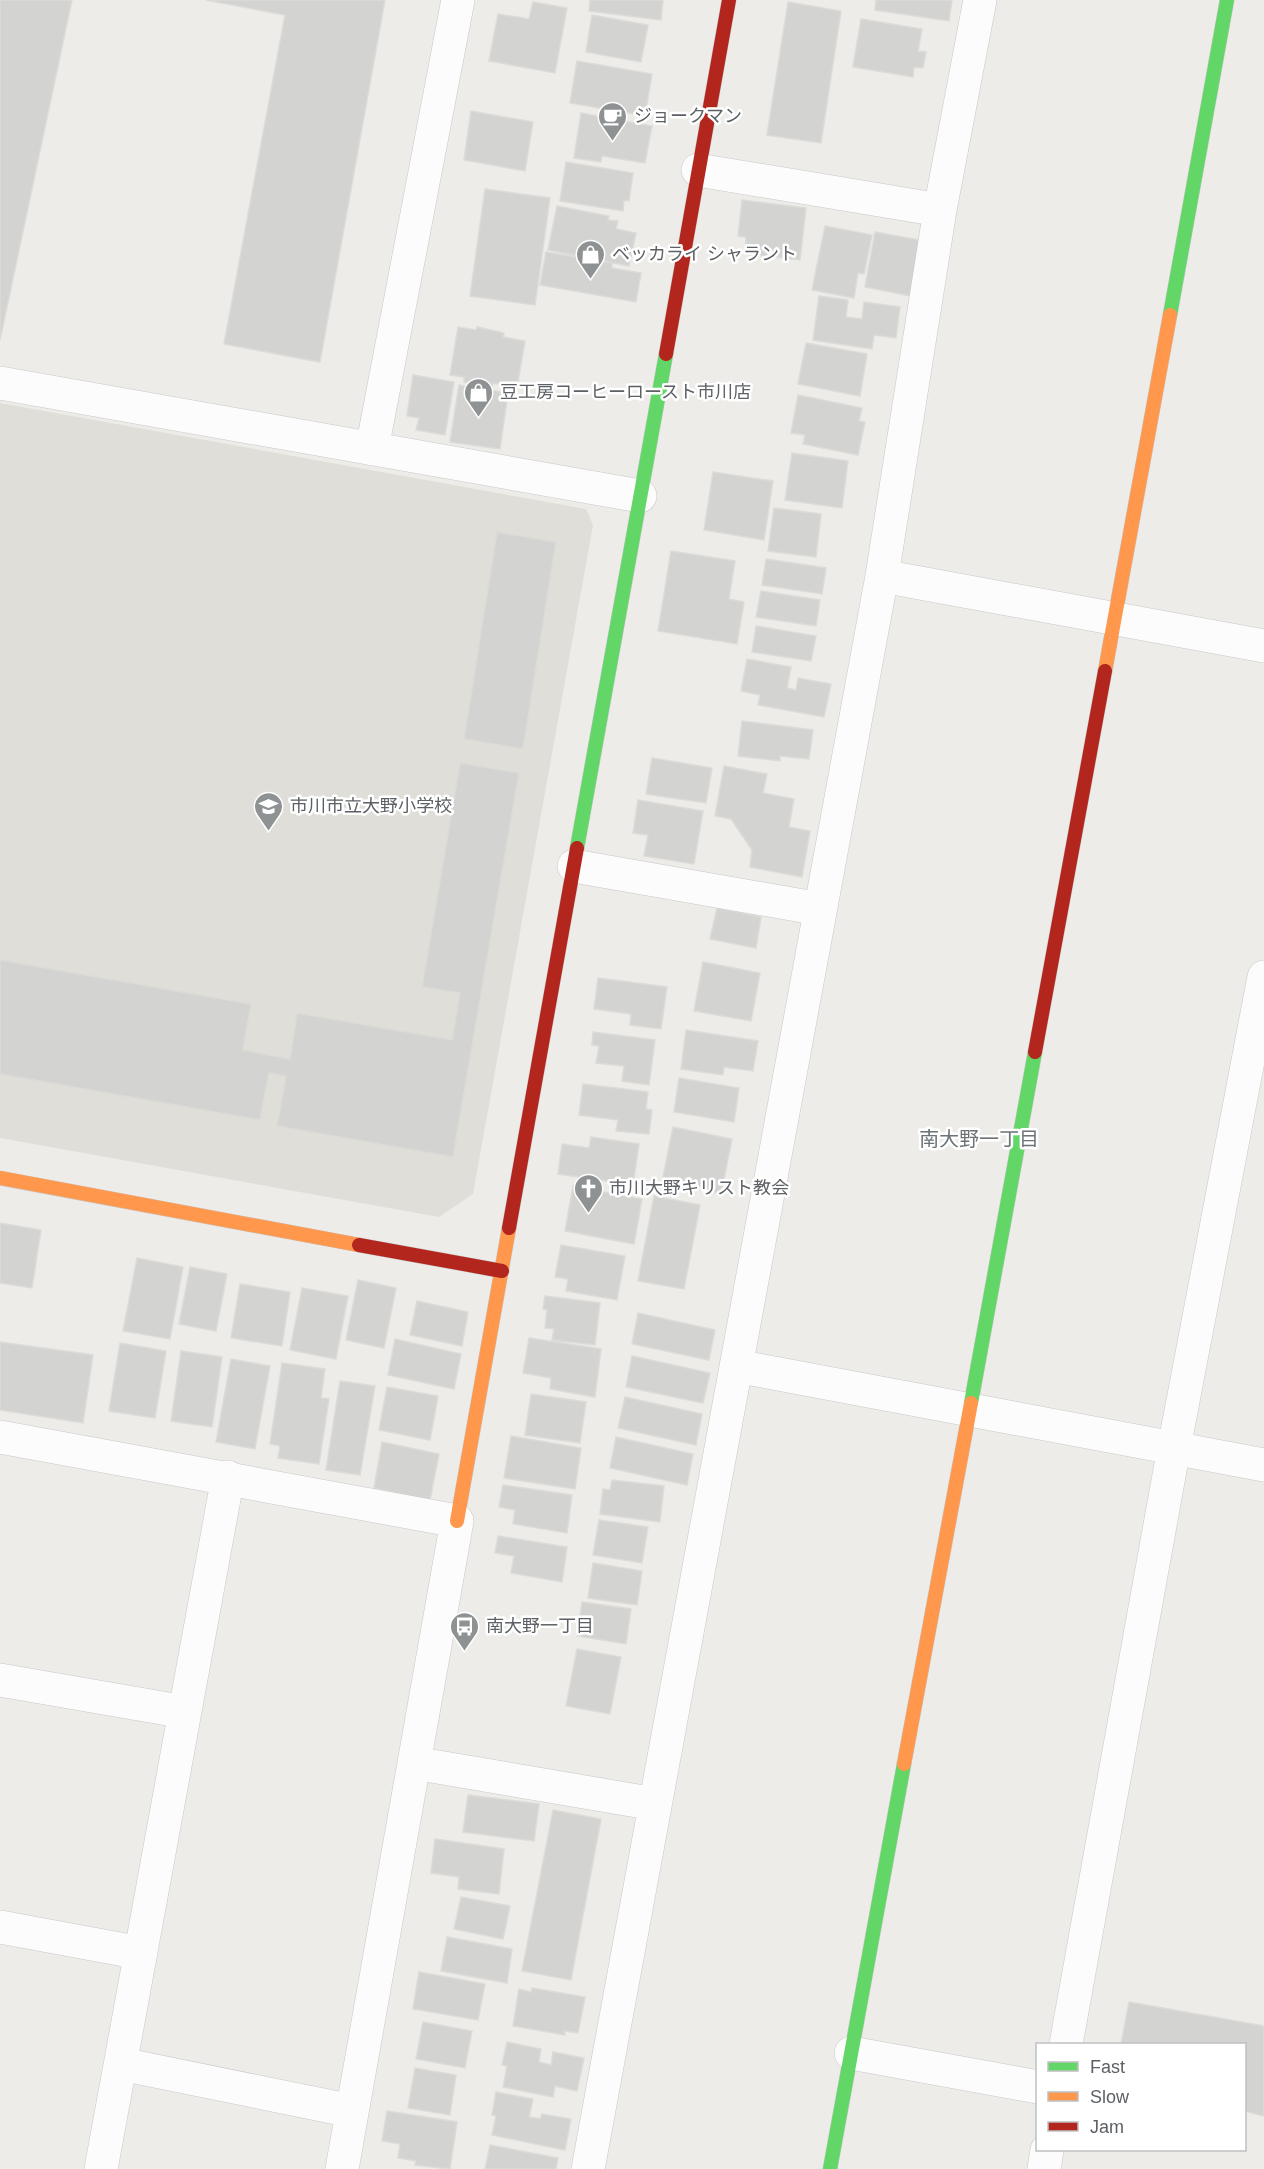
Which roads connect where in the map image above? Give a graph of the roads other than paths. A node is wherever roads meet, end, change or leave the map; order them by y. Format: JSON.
{"nodes":[{"id":1,"x":458,"y":0,"type":"edge"},
{"id":2,"x":729,"y":0,"type":"edge"},
{"id":3,"x":980,"y":0,"type":"edge"},
{"id":4,"x":1227,"y":0,"type":"edge"},
{"id":5,"x":698,"y":170,"type":"junction"},
{"id":6,"x":940,"y":210,"type":"junction"},
{"id":7,"x":0,"y":383,"type":"edge"},
{"id":8,"x":372,"y":449,"type":"junction"},
{"id":9,"x":640,"y":496,"type":"junction"},
{"id":10,"x":882,"y":576,"type":"junction"},
{"id":11,"x":1115,"y":619,"type":"junction"},
{"id":12,"x":1264,"y":646,"type":"edge"},
{"id":13,"x":574,"y":866,"type":"junction"},
{"id":14,"x":820,"y":909,"type":"junction"},
{"id":15,"x":1264,"y":977,"type":"edge"},
{"id":16,"x":0,"y":1178,"type":"edge"},
{"id":17,"x":501,"y":1271,"type":"junction"},
{"id":18,"x":736,"y":1366,"type":"junction"},
{"id":19,"x":970,"y":1409,"type":"junction"},
{"id":20,"x":0,"y":1437,"type":"edge"},
{"id":21,"x":1174,"y":1448,"type":"junction"},
{"id":22,"x":1264,"y":1465,"type":"edge"},
{"id":23,"x":228,"y":1477,"type":"junction"},
{"id":24,"x":457,"y":1521,"type":"junction"},
{"id":25,"x":0,"y":1680,"type":"edge"},
{"id":26,"x":185,"y":1712,"type":"junction"},
{"id":27,"x":414,"y":1763,"type":"junction"},
{"id":28,"x":655,"y":1804,"type":"junction"},
{"id":29,"x":0,"y":1927,"type":"edge"},
{"id":30,"x":141,"y":1953,"type":"junction"},
{"id":31,"x":1066,"y":2043,"type":"edge"},
{"id":32,"x":851,"y":2053,"type":"junction"},
{"id":33,"x":121,"y":2064,"type":"junction"},
{"id":34,"x":1036,"y":2087,"type":"edge"},
{"id":35,"x":352,"y":2111,"type":"junction"},
{"id":36,"x":1047,"y":2151,"type":"edge"},
{"id":37,"x":101,"y":2169,"type":"edge"},
{"id":38,"x":342,"y":2169,"type":"edge"},
{"id":39,"x":588,"y":2169,"type":"edge"},
{"id":40,"x":830,"y":2169,"type":"edge"},
{"id":41,"x":1044,"y":2169,"type":"edge"}],
"edges":[{"from":1,"to":8,"type":"street"},
{"from":2,"to":5,"type":"street"},
{"from":3,"to":6,"type":"street"},
{"from":4,"to":11,"type":"street"},
{"from":5,"to":6,"type":"street"},
{"from":5,"to":9,"type":"street"},
{"from":6,"to":10,"type":"street"},
{"from":7,"to":8,"type":"street"},
{"from":8,"to":9,"type":"street"},
{"from":9,"to":13,"type":"street"},
{"from":10,"to":11,"type":"street"},
{"from":10,"to":14,"type":"street"},
{"from":11,"to":12,"type":"street"},
{"from":11,"to":19,"type":"street"},
{"from":13,"to":14,"type":"street"},
{"from":13,"to":17,"type":"street"},
{"from":14,"to":18,"type":"street"},
{"from":15,"to":21,"type":"street"},
{"from":16,"to":17,"type":"street"},
{"from":17,"to":24,"type":"street"},
{"from":18,"to":19,"type":"street"},
{"from":18,"to":28,"type":"street"},
{"from":19,"to":21,"type":"street"},
{"from":19,"to":32,"type":"street"},
{"from":20,"to":23,"type":"street"},
{"from":21,"to":22,"type":"street"},
{"from":21,"to":31,"type":"street"},
{"from":23,"to":24,"type":"street"},
{"from":23,"to":26,"type":"street"},
{"from":24,"to":27,"type":"street"},
{"from":25,"to":26,"type":"street"},
{"from":26,"to":30,"type":"street"},
{"from":27,"to":28,"type":"street"},
{"from":27,"to":35,"type":"street"},
{"from":28,"to":39,"type":"street"},
{"from":29,"to":30,"type":"street"},
{"from":30,"to":33,"type":"street"},
{"from":32,"to":34,"type":"street"},
{"from":32,"to":40,"type":"street"},
{"from":33,"to":35,"type":"street"},
{"from":33,"to":37,"type":"street"},
{"from":35,"to":38,"type":"street"},
{"from":36,"to":41,"type":"street"}]}
